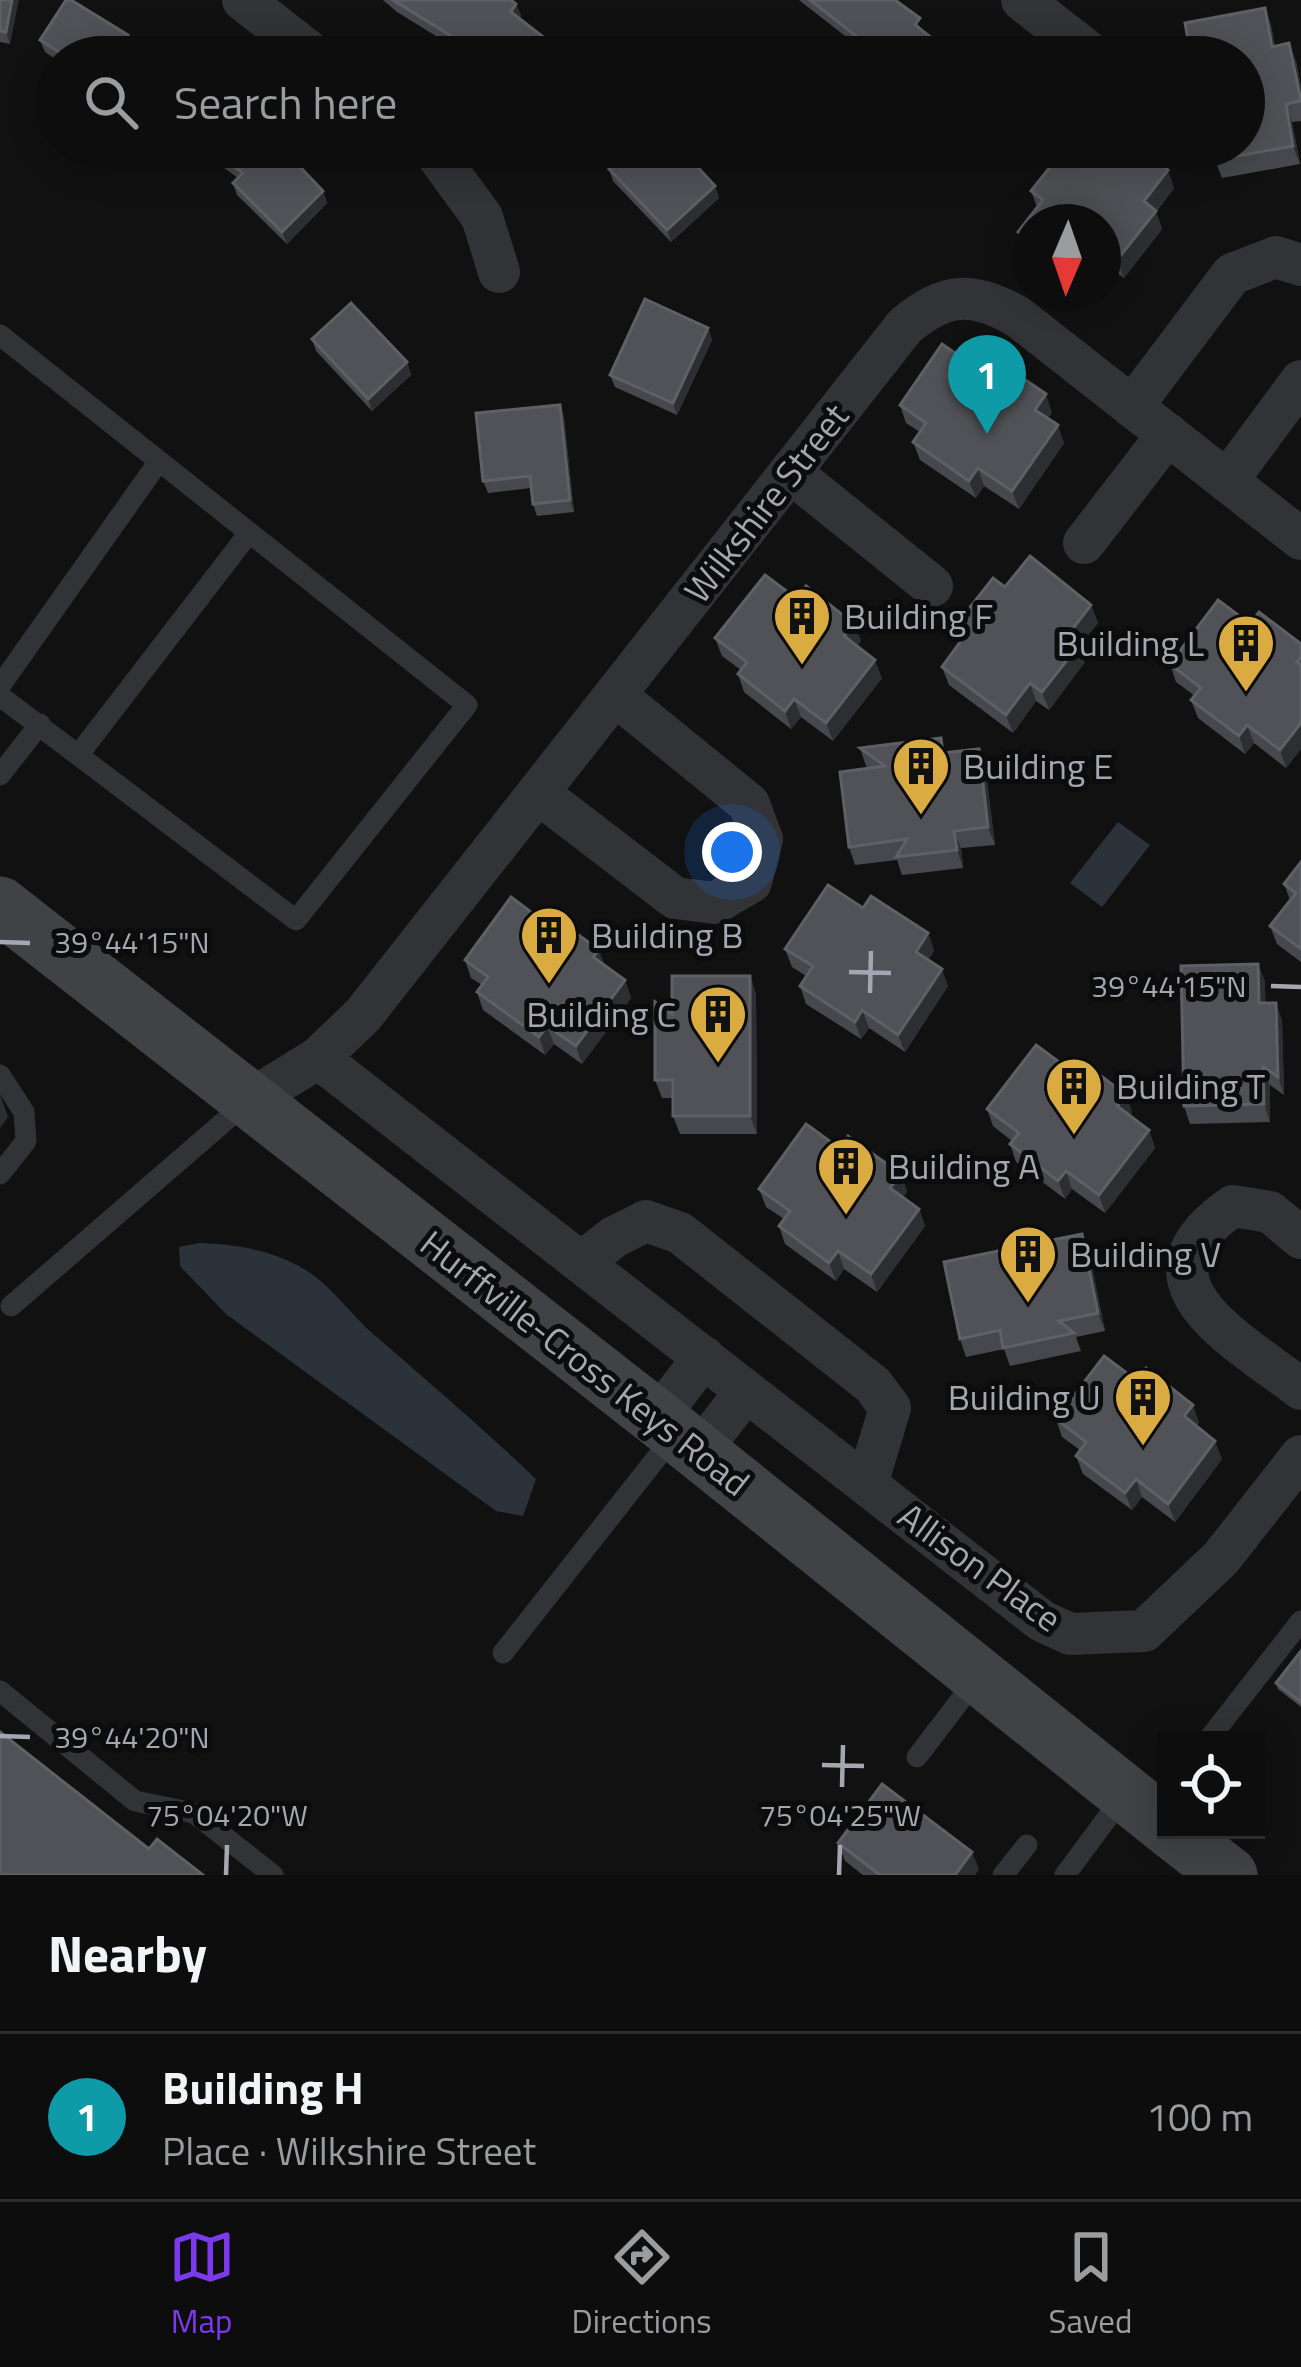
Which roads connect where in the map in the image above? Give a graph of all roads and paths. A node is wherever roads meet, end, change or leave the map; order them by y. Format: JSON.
{"nodes":[{"id":1,"x":243,"y":0,"type":"edge"},
{"id":2,"x":1022,"y":0,"type":"edge"},
{"id":3,"x":289,"y":36,"type":"edge"},
{"id":4,"x":1068,"y":36,"type":"edge"},
{"id":5,"x":447,"y":168,"type":"edge"},
{"id":6,"x":1301,"y":265,"type":"edge"},
{"id":7,"x":499,"y":272,"type":"dead end"},
{"id":8,"x":0,"y":335,"type":"edge"},
{"id":9,"x":1301,"y":381,"type":"edge"},
{"id":10,"x":1132,"y":407,"type":"junction"},
{"id":11,"x":1168,"y":434,"type":"junction"},
{"id":12,"x":157,"y":464,"type":"junction"},
{"id":13,"x":790,"y":472,"type":"junction"},
{"id":14,"x":1226,"y":481,"type":"junction"},
{"id":15,"x":249,"y":532,"type":"junction"},
{"id":16,"x":1301,"y":539,"type":"edge"},
{"id":17,"x":1084,"y":543,"type":"dead end"},
{"id":18,"x":932,"y":586,"type":"dead end"},
{"id":19,"x":0,"y":686,"type":"edge"},
{"id":20,"x":615,"y":695,"type":"junction"},
{"id":21,"x":0,"y":696,"type":"edge"},
{"id":22,"x":40,"y":724,"type":"junction"},
{"id":23,"x":79,"y":754,"type":"junction"},
{"id":24,"x":0,"y":775,"type":"edge"},
{"id":25,"x":538,"y":793,"type":"junction"},
{"id":26,"x":0,"y":905,"type":"edge"},
{"id":27,"x":318,"y":1058,"type":"junction"},
{"id":28,"x":0,"y":1075,"type":"edge"},
{"id":29,"x":248,"y":1101,"type":"junction"},
{"id":30,"x":0,"y":1174,"type":"edge"},
{"id":31,"x":1301,"y":1238,"type":"edge"},
{"id":32,"x":582,"y":1262,"type":"junction"},
{"id":33,"x":11,"y":1306,"type":"dead end"},
{"id":34,"x":704,"y":1357,"type":"junction"},
{"id":35,"x":1301,"y":1389,"type":"edge"},
{"id":36,"x":746,"y":1390,"type":"junction"},
{"id":37,"x":677,"y":1435,"type":"junction"},
{"id":38,"x":1301,"y":1456,"type":"edge"},
{"id":39,"x":866,"y":1484,"type":"junction"},
{"id":40,"x":1301,"y":1621,"type":"edge"},
{"id":41,"x":502,"y":1653,"type":"dead end"},
{"id":42,"x":978,"y":1677,"type":"junction"},
{"id":43,"x":0,"y":1691,"type":"edge"},
{"id":44,"x":1215,"y":1731,"type":"edge"},
{"id":45,"x":916,"y":1757,"type":"dead end"},
{"id":46,"x":1156,"y":1812,"type":"edge"},
{"id":47,"x":1027,"y":1845,"type":"dead end"},
{"id":48,"x":273,"y":1875,"type":"edge"},
{"id":49,"x":1003,"y":1875,"type":"edge"},
{"id":50,"x":1065,"y":1875,"type":"edge"},
{"id":51,"x":1228,"y":1875,"type":"edge"}],
"edges":[{"from":1,"to":3,"type":"street"},
{"from":2,"to":4,"type":"street"},
{"from":5,"to":7,"type":"street"},
{"from":6,"to":10,"type":"street"},
{"from":8,"to":12,"type":"lane"},
{"from":9,"to":14,"type":"street"},
{"from":10,"to":11,"type":"street","name":"Wilkshire Street"},
{"from":10,"to":13,"type":"street","name":"Wilkshire Street"},
{"from":11,"to":14,"type":"street","name":"Wilkshire Street"},
{"from":11,"to":17,"type":"street"},
{"from":12,"to":15,"type":"lane"},
{"from":12,"to":19,"type":"lane"},
{"from":13,"to":18,"type":"street"},
{"from":13,"to":20,"type":"street","name":"Wilkshire Street"},
{"from":14,"to":16,"type":"street","name":"Wilkshire Street"},
{"from":15,"to":23,"type":"lane"},
{"from":15,"to":23,"type":"lane"},
{"from":20,"to":25,"type":"street","name":"Wilkshire Street"},
{"from":20,"to":25,"type":"street"},
{"from":21,"to":22,"type":"lane"},
{"from":22,"to":23,"type":"lane"},
{"from":22,"to":24,"type":"lane"},
{"from":25,"to":27,"type":"street","name":"Wilkshire Street"},
{"from":26,"to":29,"type":"main road","name":"Hurffville-Cross Keys Road"},
{"from":27,"to":29,"type":"street","name":"Wilkshire Street"},
{"from":27,"to":32,"type":"street","name":"Allison Place"},
{"from":28,"to":30,"type":"lane"},
{"from":29,"to":33,"type":"lane"},
{"from":29,"to":37,"type":"main road","name":"Hurffville-Cross Keys Road"},
{"from":31,"to":35,"type":"street"},
{"from":32,"to":34,"type":"street","name":"Allison Place"},
{"from":32,"to":39,"type":"street"},
{"from":34,"to":36,"type":"street","name":"Allison Place"},
{"from":34,"to":37,"type":"street"},
{"from":36,"to":37,"type":"street"},
{"from":36,"to":39,"type":"street","name":"Allison Place"},
{"from":37,"to":41,"type":"lane"},
{"from":37,"to":42,"type":"main road","name":"Hurffville-Cross Keys Road"},
{"from":38,"to":39,"type":"street","name":"Allison Place"},
{"from":40,"to":44,"type":"lane"},
{"from":42,"to":45,"type":"lane"},
{"from":42,"to":46,"type":"main road","name":"Hurffville-Cross Keys Road"},
{"from":43,"to":48,"type":"lane"},
{"from":46,"to":50,"type":"lane"},
{"from":46,"to":51,"type":"main road","name":"Hurffville-Cross Keys Road"},
{"from":47,"to":49,"type":"lane"}]}
